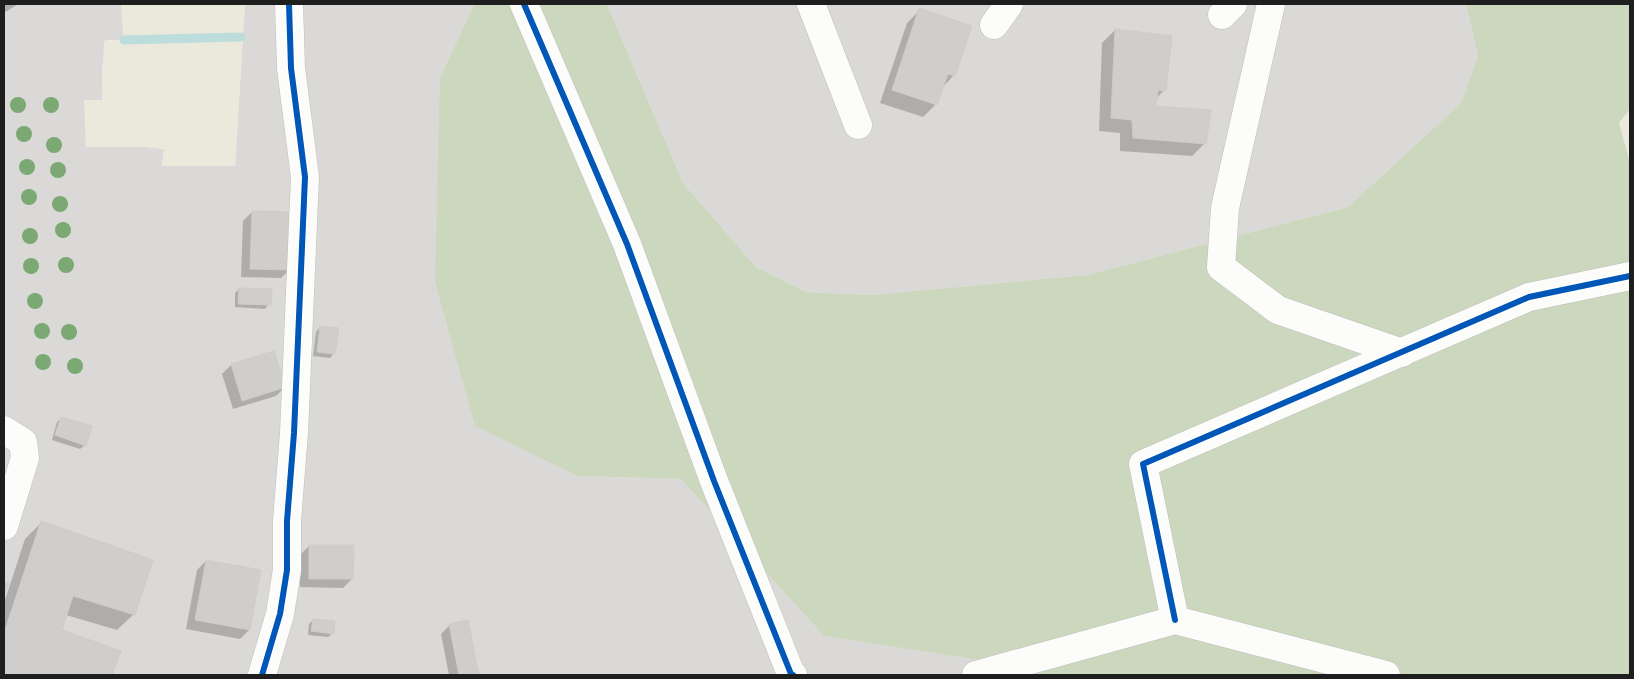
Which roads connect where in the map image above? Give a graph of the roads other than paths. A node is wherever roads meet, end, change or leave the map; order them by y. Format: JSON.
{"nodes":[{"id":1,"x":289,"y":4,"type":"edge"},
{"id":2,"x":524,"y":4,"type":"edge"},
{"id":3,"x":810,"y":4,"type":"edge"},
{"id":4,"x":1271,"y":4,"type":"edge"},
{"id":5,"x":858,"y":124,"type":"dead end"},
{"id":6,"x":1630,"y":276,"type":"edge"},
{"id":7,"x":1402,"y":352,"type":"junction"},
{"id":8,"x":4,"y":430,"type":"edge"},
{"id":9,"x":4,"y":526,"type":"edge"},
{"id":10,"x":1176,"y":620,"type":"junction"},
{"id":11,"x":262,"y":675,"type":"edge"},
{"id":12,"x":793,"y":675,"type":"edge"},
{"id":13,"x":976,"y":675,"type":"edge"},
{"id":14,"x":1386,"y":675,"type":"edge"}],
"edges":[{"from":1,"to":11,"type":"street"},
{"from":2,"to":12,"type":"street"},
{"from":3,"to":5,"type":"street"},
{"from":4,"to":7,"type":"street"},
{"from":6,"to":7,"type":"street"},
{"from":7,"to":10,"type":"street"},
{"from":8,"to":9,"type":"street"},
{"from":10,"to":13,"type":"street"},
{"from":10,"to":14,"type":"street"}]}
